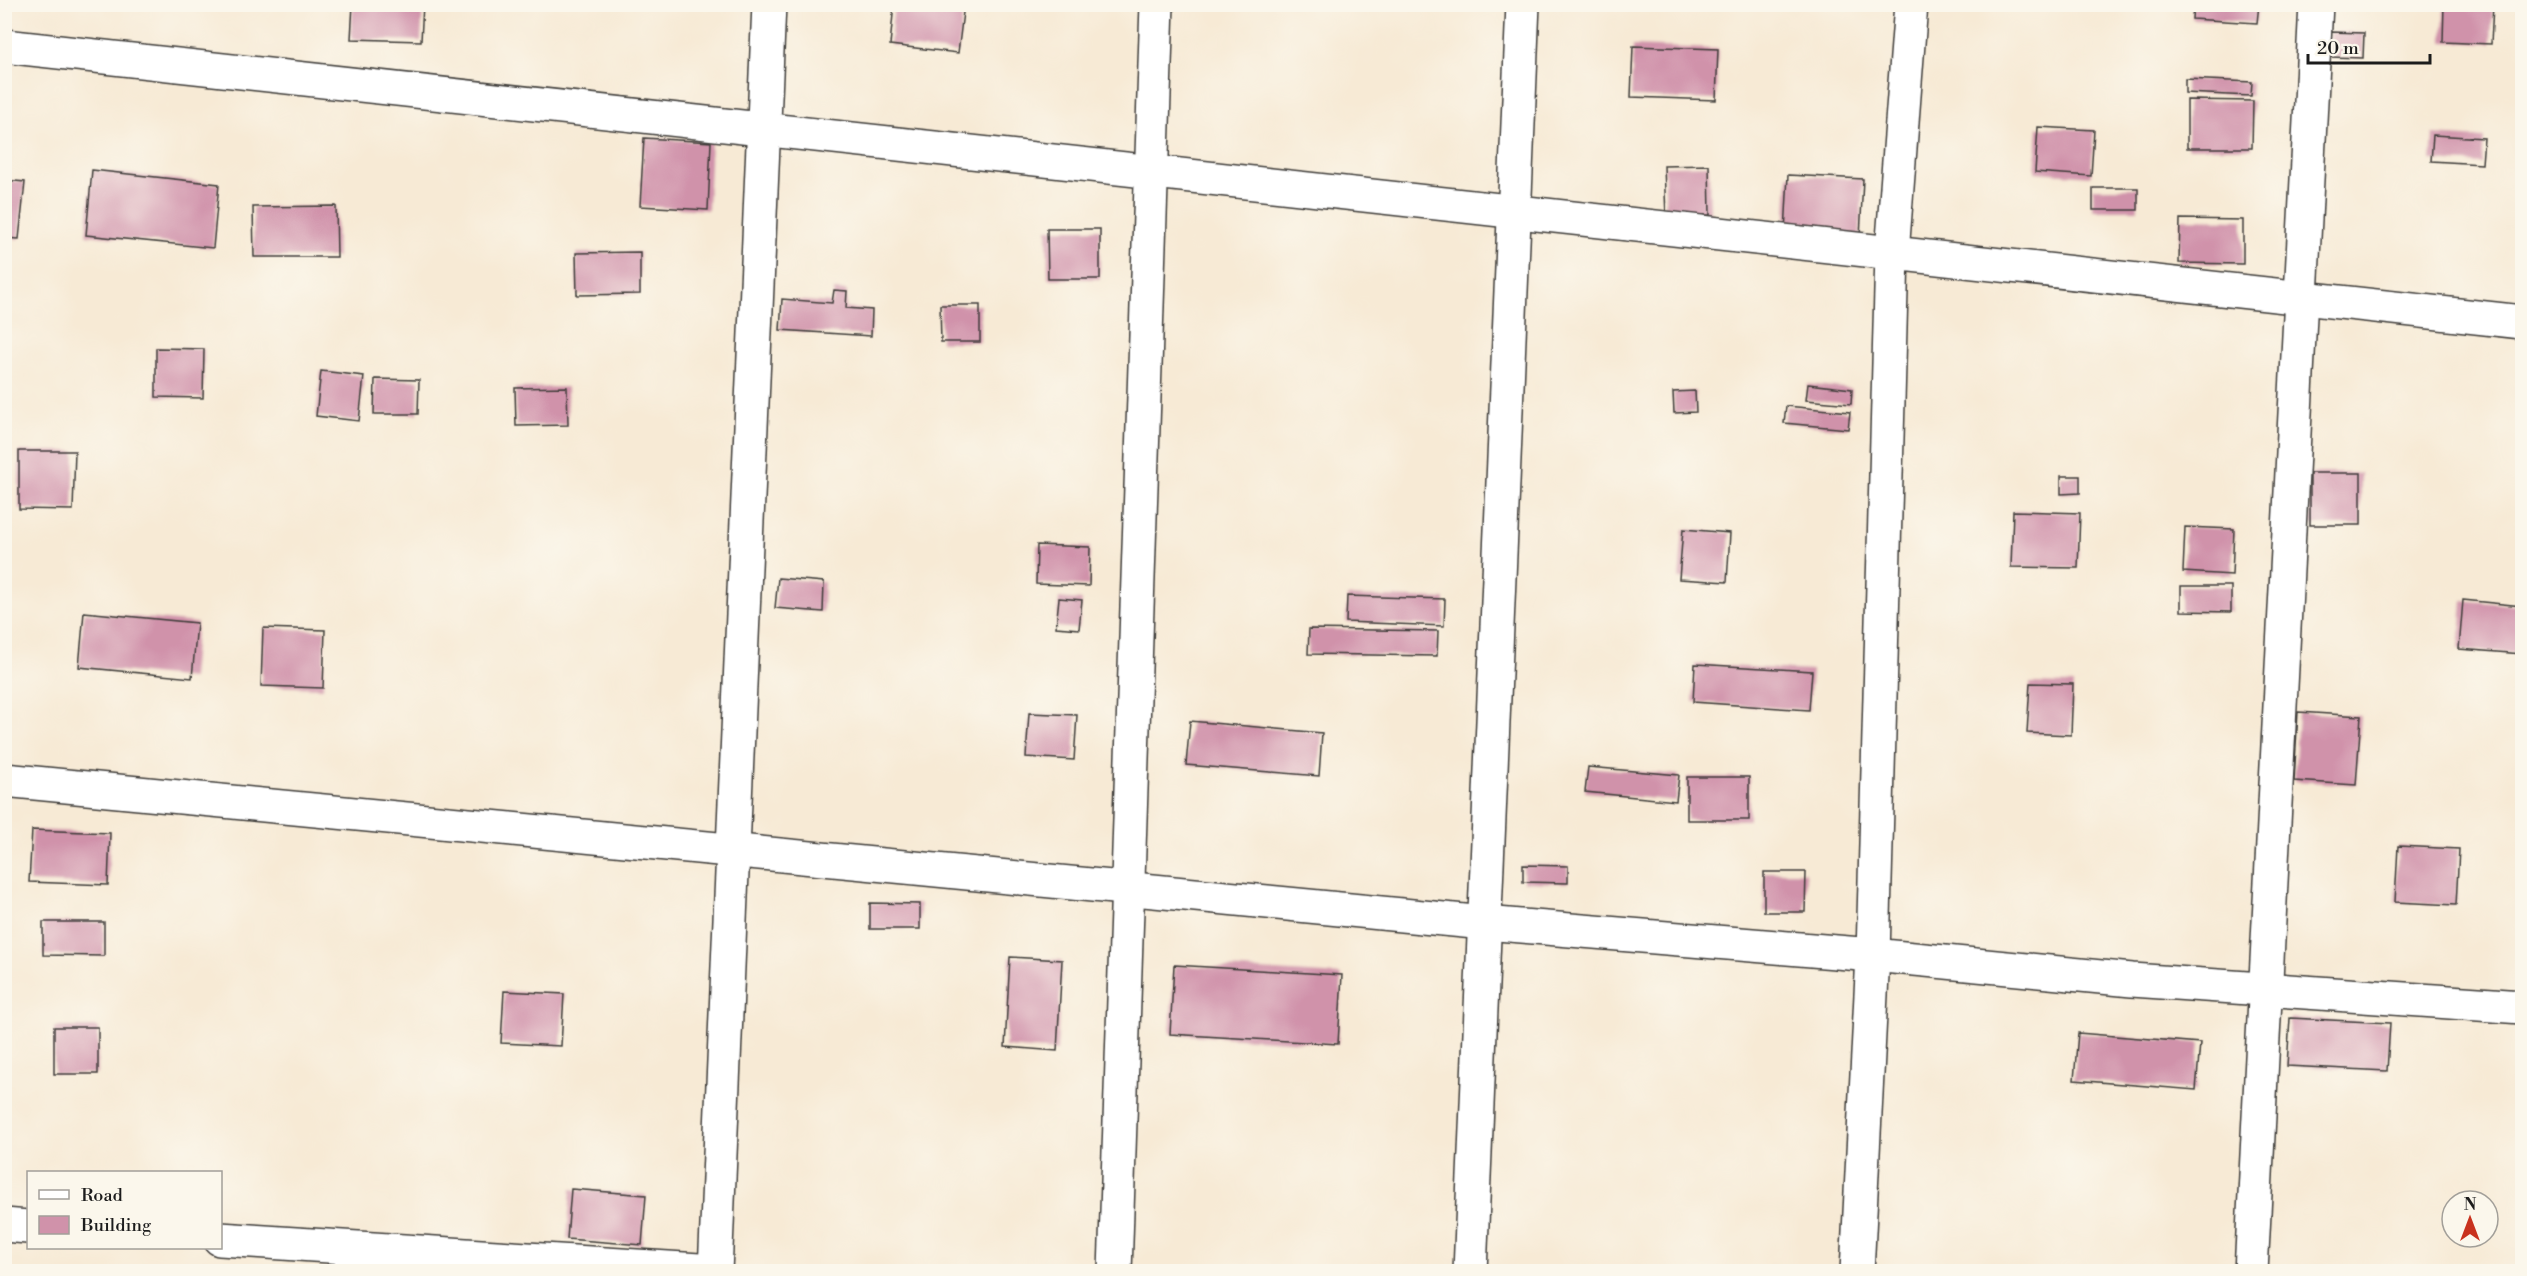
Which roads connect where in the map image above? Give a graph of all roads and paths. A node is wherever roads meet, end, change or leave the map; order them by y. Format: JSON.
{"nodes":[{"id":1,"x":769,"y":4,"type":"edge"},
{"id":2,"x":1157,"y":4,"type":"edge"},
{"id":3,"x":1523,"y":4,"type":"edge"},
{"id":4,"x":1911,"y":4,"type":"edge"},
{"id":5,"x":2316,"y":4,"type":"edge"},
{"id":6,"x":4,"y":46,"type":"edge"},
{"id":7,"x":764,"y":131,"type":"junction"},
{"id":8,"x":1152,"y":172,"type":"junction"},
{"id":9,"x":1515,"y":213,"type":"junction"},
{"id":10,"x":1892,"y":253,"type":"junction"},
{"id":11,"x":2301,"y":297,"type":"junction"},
{"id":12,"x":2523,"y":322,"type":"edge"},
{"id":13,"x":4,"y":780,"type":"edge"},
{"id":14,"x":733,"y":850,"type":"junction"},
{"id":15,"x":1128,"y":888,"type":"junction"},
{"id":16,"x":1485,"y":923,"type":"junction"},
{"id":17,"x":1873,"y":955,"type":"junction"},
{"id":18,"x":2266,"y":989,"type":"junction"},
{"id":19,"x":2523,"y":1007,"type":"edge"},
{"id":20,"x":4,"y":1225,"type":"edge"},
{"id":21,"x":27,"y":1227,"type":"edge"},
{"id":22,"x":222,"y":1239,"type":"edge"},
{"id":23,"x":715,"y":1271,"type":"edge"},
{"id":24,"x":1115,"y":1272,"type":"edge"},
{"id":25,"x":1470,"y":1272,"type":"edge"},
{"id":26,"x":1857,"y":1272,"type":"edge"},
{"id":27,"x":2251,"y":1272,"type":"edge"}],
"edges":[{"from":1,"to":7,"type":"street"},
{"from":2,"to":8,"type":"street"},
{"from":3,"to":9,"type":"street"},
{"from":4,"to":10,"type":"street"},
{"from":5,"to":11,"type":"street"},
{"from":6,"to":7,"type":"street"},
{"from":7,"to":8,"type":"street"},
{"from":7,"to":14,"type":"street"},
{"from":8,"to":9,"type":"street"},
{"from":8,"to":15,"type":"street"},
{"from":9,"to":10,"type":"street"},
{"from":9,"to":16,"type":"street"},
{"from":10,"to":11,"type":"street"},
{"from":10,"to":17,"type":"street"},
{"from":11,"to":12,"type":"street"},
{"from":11,"to":18,"type":"street"},
{"from":13,"to":14,"type":"street"},
{"from":14,"to":15,"type":"street"},
{"from":14,"to":23,"type":"street"},
{"from":15,"to":16,"type":"street"},
{"from":15,"to":24,"type":"street"},
{"from":16,"to":17,"type":"street"},
{"from":16,"to":25,"type":"street"},
{"from":17,"to":18,"type":"street"},
{"from":17,"to":26,"type":"street"},
{"from":18,"to":19,"type":"street"},
{"from":18,"to":27,"type":"street"},
{"from":20,"to":21,"type":"street"},
{"from":22,"to":23,"type":"street"}]}
